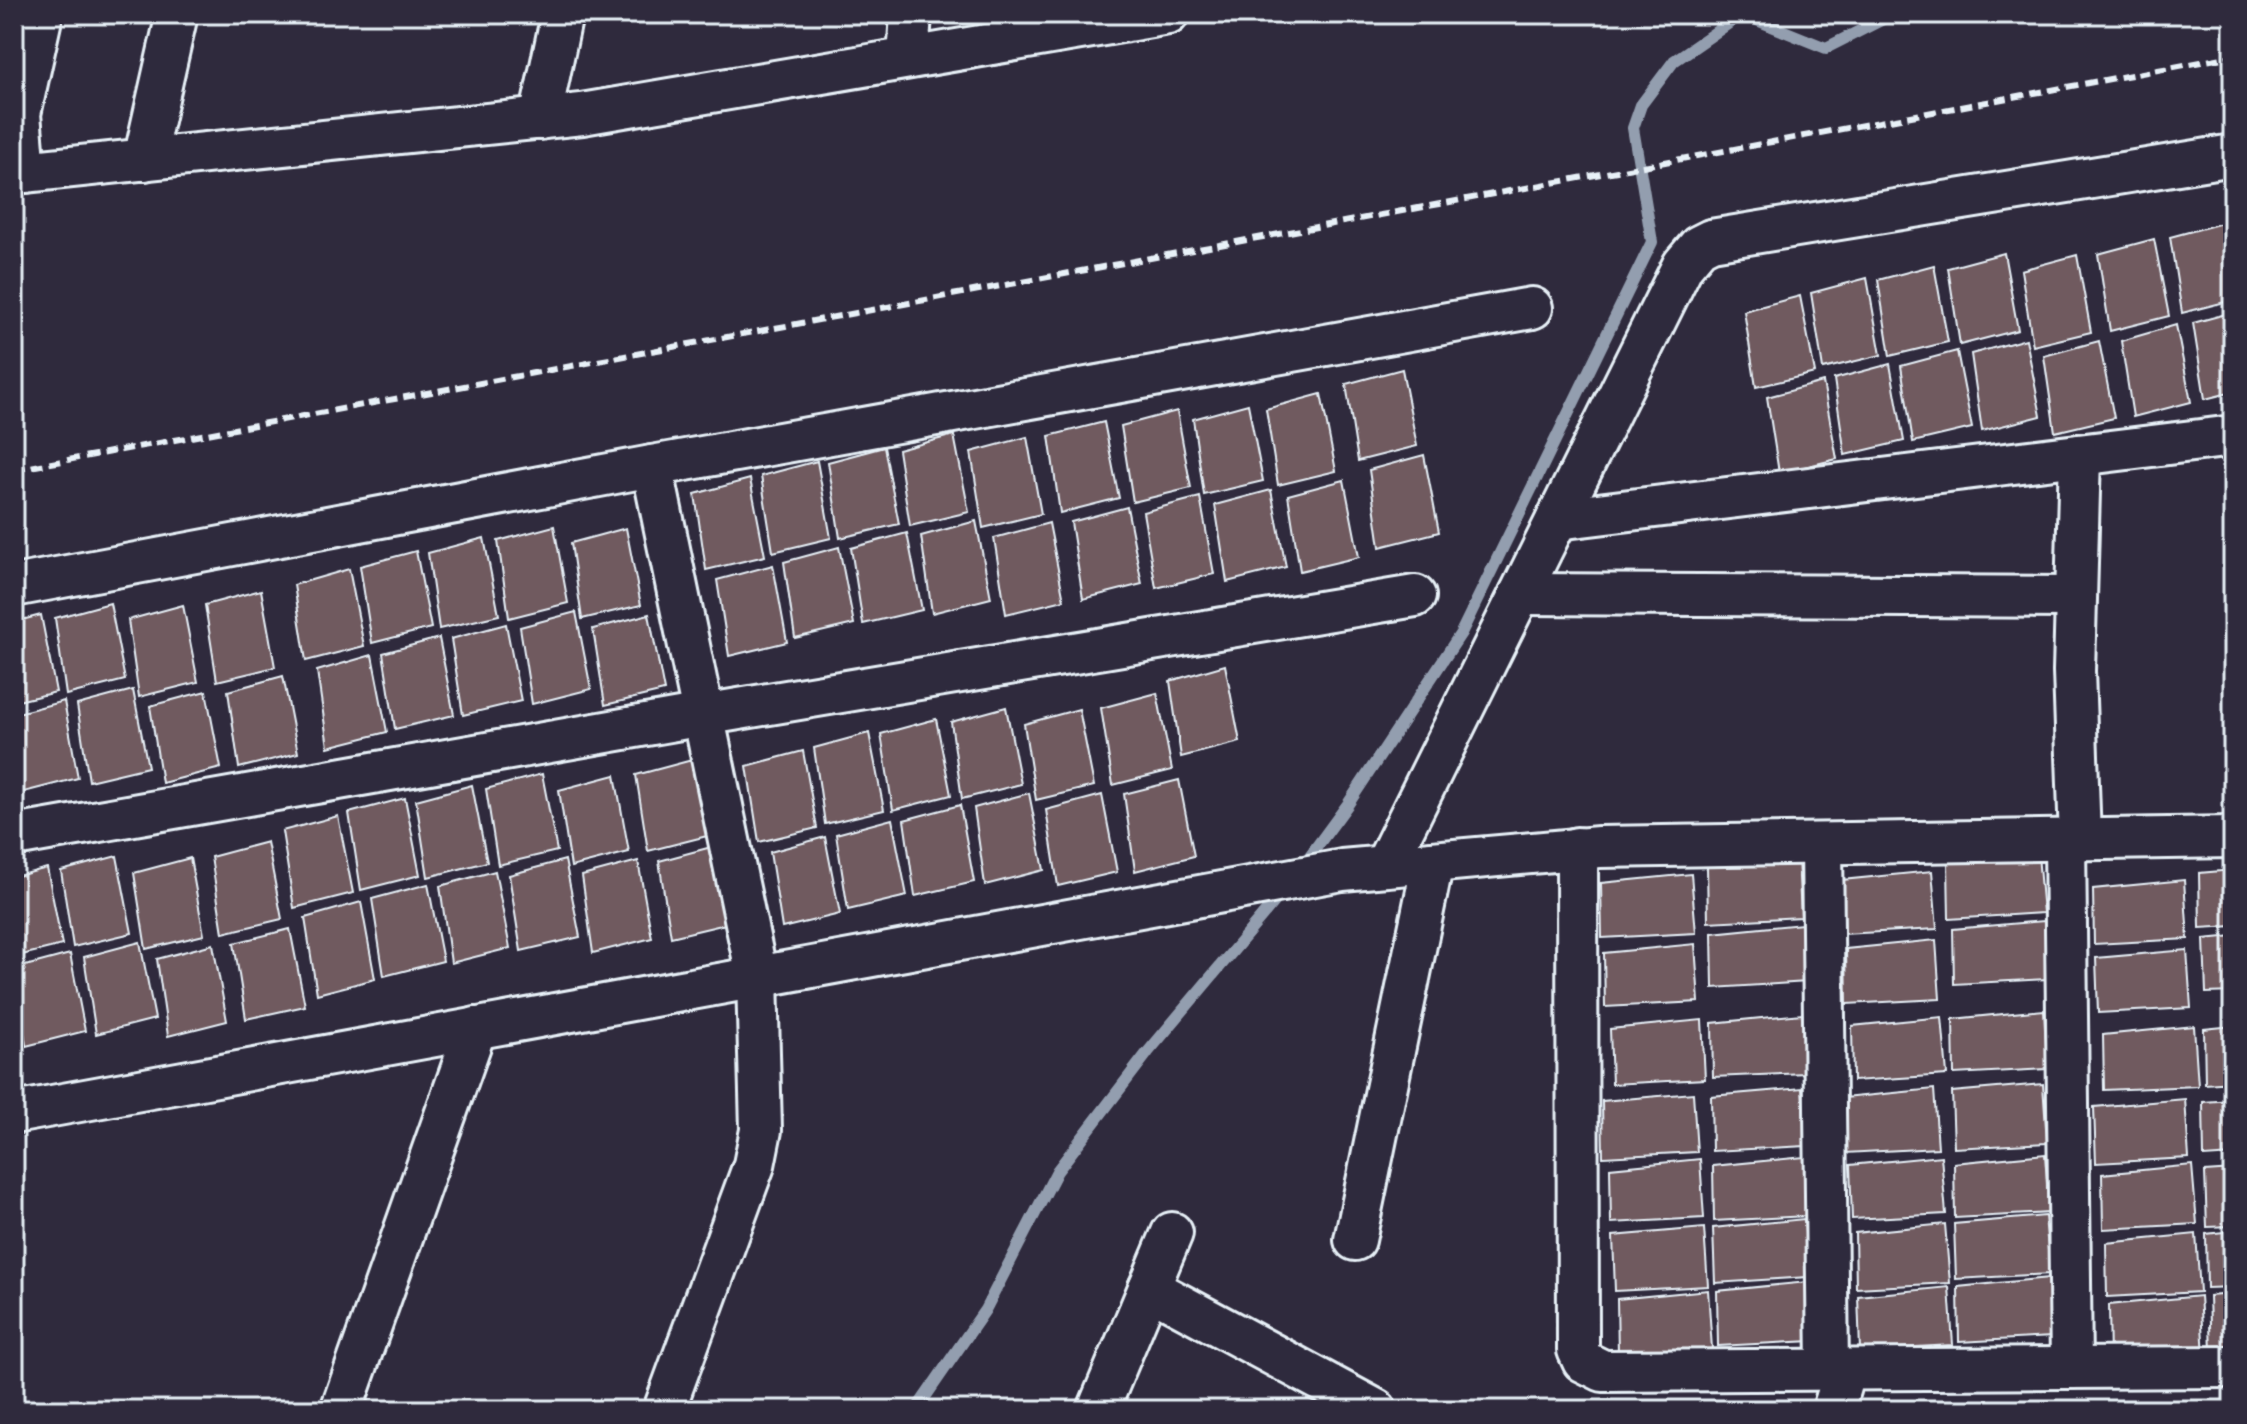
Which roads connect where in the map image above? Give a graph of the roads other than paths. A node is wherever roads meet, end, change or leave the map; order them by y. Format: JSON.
{"nodes":[{"id":1,"x":42,"y":14,"type":"edge"},
{"id":2,"x":177,"y":14,"type":"edge"},
{"id":3,"x":562,"y":14,"type":"edge"},
{"id":4,"x":911,"y":14,"type":"edge"},
{"id":5,"x":1168,"y":14,"type":"edge"},
{"id":6,"x":1087,"y":21,"type":"edge"},
{"id":7,"x":908,"y":58,"type":"junction"},
{"id":8,"x":540,"y":119,"type":"junction"},
{"id":9,"x":2233,"y":155,"type":"edge"},
{"id":10,"x":144,"y":160,"type":"junction"},
{"id":11,"x":20,"y":173,"type":"edge"},
{"id":12,"x":1532,"y":308,"type":"dead end"},
{"id":13,"x":2233,"y":436,"type":"edge"},
{"id":14,"x":2080,"y":455,"type":"junction"},
{"id":15,"x":652,"y":466,"type":"junction"},
{"id":16,"x":1557,"y":519,"type":"junction"},
{"id":17,"x":14,"y":586,"type":"edge"},
{"id":18,"x":1520,"y":594,"type":"junction"},
{"id":19,"x":1415,"y":596,"type":"dead end"},
{"id":20,"x":2075,"y":597,"type":"junction"},
{"id":21,"x":703,"y":715,"type":"junction"},
{"id":22,"x":14,"y":836,"type":"edge"},
{"id":23,"x":2233,"y":837,"type":"edge"},
{"id":24,"x":2073,"y":840,"type":"junction"},
{"id":25,"x":1822,"y":844,"type":"junction"},
{"id":26,"x":1577,"y":848,"type":"junction"},
{"id":27,"x":1433,"y":862,"type":"junction"},
{"id":28,"x":1385,"y":866,"type":"junction"},
{"id":29,"x":757,"y":976,"type":"junction"},
{"id":30,"x":476,"y":1028,"type":"junction"},
{"id":31,"x":18,"y":1123,"type":"edge"},
{"id":32,"x":1172,"y":1233,"type":"dead end"},
{"id":33,"x":1355,"y":1240,"type":"dead end"},
{"id":34,"x":1149,"y":1288,"type":"junction"},
{"id":35,"x":2233,"y":1367,"type":"edge"},
{"id":36,"x":2071,"y":1368,"type":"junction"},
{"id":37,"x":1836,"y":1370,"type":"junction"},
{"id":38,"x":341,"y":1410,"type":"edge"},
{"id":39,"x":664,"y":1410,"type":"edge"},
{"id":40,"x":1098,"y":1410,"type":"edge"},
{"id":41,"x":1376,"y":1410,"type":"edge"},
{"id":42,"x":1833,"y":1410,"type":"edge"}],
"edges":[{"from":1,"to":11,"type":"street"},
{"from":2,"to":10,"type":"street"},
{"from":3,"to":8,"type":"street"},
{"from":4,"to":7,"type":"street"},
{"from":5,"to":6,"type":"street"},
{"from":6,"to":7,"type":"street"},
{"from":7,"to":8,"type":"street"},
{"from":8,"to":10,"type":"street"},
{"from":9,"to":16,"type":"street"},
{"from":10,"to":11,"type":"street"},
{"from":12,"to":15,"type":"street"},
{"from":13,"to":14,"type":"street"},
{"from":14,"to":16,"type":"street"},
{"from":14,"to":20,"type":"street"},
{"from":15,"to":17,"type":"street"},
{"from":15,"to":21,"type":"street"},
{"from":16,"to":18,"type":"street"},
{"from":18,"to":20,"type":"street"},
{"from":18,"to":28,"type":"street"},
{"from":19,"to":21,"type":"street"},
{"from":20,"to":24,"type":"street"},
{"from":21,"to":22,"type":"street"},
{"from":21,"to":29,"type":"street"},
{"from":23,"to":24,"type":"street"},
{"from":24,"to":25,"type":"street"},
{"from":24,"to":36,"type":"street"},
{"from":25,"to":26,"type":"street"},
{"from":25,"to":37,"type":"street"},
{"from":26,"to":27,"type":"street"},
{"from":26,"to":37,"type":"street"},
{"from":27,"to":28,"type":"street"},
{"from":27,"to":33,"type":"street"},
{"from":28,"to":29,"type":"street"},
{"from":29,"to":30,"type":"street"},
{"from":29,"to":39,"type":"street"},
{"from":30,"to":31,"type":"street"},
{"from":30,"to":38,"type":"street"},
{"from":32,"to":34,"type":"street"},
{"from":34,"to":40,"type":"street"},
{"from":34,"to":41,"type":"street"},
{"from":35,"to":36,"type":"street"},
{"from":36,"to":37,"type":"street"},
{"from":37,"to":42,"type":"street"}]}
